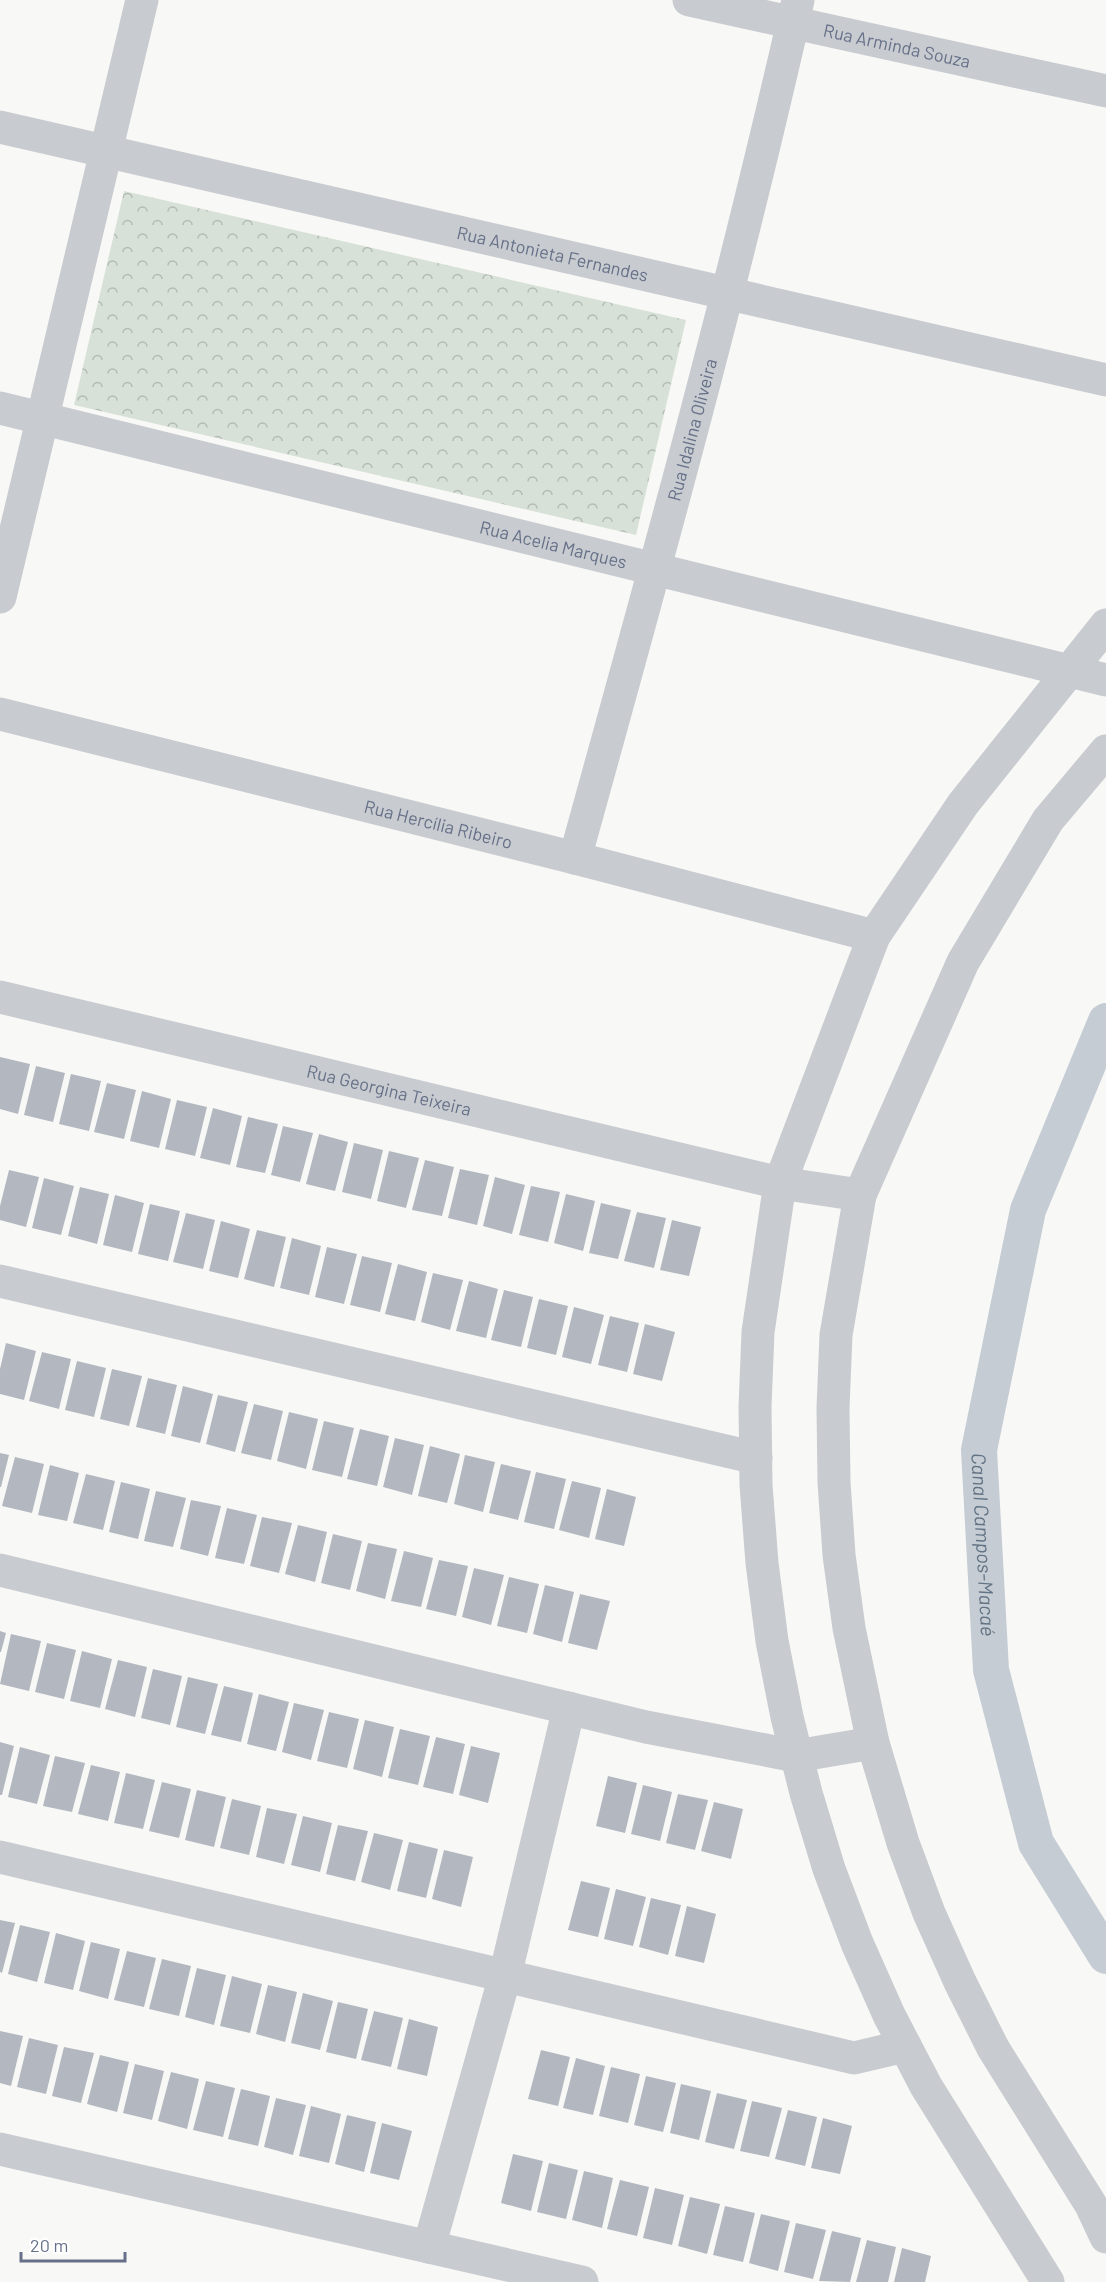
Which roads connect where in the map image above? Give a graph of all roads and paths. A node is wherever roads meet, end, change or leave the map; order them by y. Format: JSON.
{"nodes":[{"id":1,"x":142,"y":0,"type":"edge"},
{"id":2,"x":689,"y":0,"type":"edge"},
{"id":3,"x":796,"y":11,"type":"edge"},
{"id":4,"x":1106,"y":91,"type":"edge"},
{"id":5,"x":0,"y":127,"type":"edge"},
{"id":6,"x":106,"y":151,"type":"junction"},
{"id":7,"x":726,"y":293,"type":"junction"},
{"id":8,"x":1106,"y":380,"type":"edge"},
{"id":9,"x":0,"y":408,"type":"edge"},
{"id":10,"x":44,"y":419,"type":"junction"},
{"id":11,"x":656,"y":567,"type":"junction"},
{"id":12,"x":0,"y":597,"type":"edge"},
{"id":13,"x":1106,"y":625,"type":"edge"},
{"id":14,"x":1068,"y":670,"type":"junction"},
{"id":15,"x":1106,"y":680,"type":"edge"},
{"id":16,"x":0,"y":714,"type":"edge"},
{"id":17,"x":1106,"y":751,"type":"edge"},
{"id":18,"x":575,"y":858,"type":"junction"},
{"id":19,"x":874,"y":936,"type":"junction"},
{"id":20,"x":0,"y":997,"type":"edge"},
{"id":21,"x":780,"y":1183,"type":"junction"},
{"id":22,"x":860,"y":1195,"type":"junction"},
{"id":23,"x":0,"y":1281,"type":"edge"},
{"id":24,"x":756,"y":1458,"type":"junction"},
{"id":25,"x":0,"y":1570,"type":"edge"},
{"id":26,"x":569,"y":1708,"type":"junction"},
{"id":27,"x":873,"y":1743,"type":"junction"},
{"id":28,"x":796,"y":1756,"type":"junction"},
{"id":29,"x":0,"y":1857,"type":"edge"},
{"id":30,"x":505,"y":1976,"type":"junction"},
{"id":31,"x":905,"y":2046,"type":"junction"},
{"id":32,"x":0,"y":2149,"type":"edge"},
{"id":33,"x":1106,"y":2237,"type":"edge"},
{"id":34,"x":429,"y":2247,"type":"junction"},
{"id":35,"x":582,"y":2282,"type":"edge"},
{"id":36,"x":1048,"y":2282,"type":"edge"}],
"edges":[{"from":1,"to":6,"type":"street"},
{"from":2,"to":3,"type":"street","name":"Rua Arminda Souza"},
{"from":3,"to":4,"type":"street","name":"Rua Arminda Souza"},
{"from":3,"to":7,"type":"street","name":"Rua Idalina Oliveira"},
{"from":5,"to":6,"type":"street","name":"Rua Antonieta Fernandes"},
{"from":6,"to":7,"type":"street","name":"Rua Antonieta Fernandes"},
{"from":6,"to":10,"type":"street"},
{"from":7,"to":8,"type":"street","name":"Rua Antonieta Fernandes"},
{"from":7,"to":11,"type":"street","name":"Rua Idalina Oliveira"},
{"from":9,"to":10,"type":"street","name":"Rua Acelia Marques"},
{"from":10,"to":11,"type":"street","name":"Rua Acelia Marques"},
{"from":10,"to":12,"type":"street"},
{"from":11,"to":14,"type":"street","name":"Rua Acelia Marques"},
{"from":11,"to":18,"type":"street","name":"Rua Idalina Oliveira"},
{"from":13,"to":14,"type":"street"},
{"from":14,"to":15,"type":"street","name":"Rua Acelia Marques"},
{"from":14,"to":19,"type":"street"},
{"from":16,"to":18,"type":"street","name":"Rua Hercília Ribeiro"},
{"from":17,"to":22,"type":"street"},
{"from":18,"to":19,"type":"street","name":"Rua Hercília Ribeiro"},
{"from":19,"to":21,"type":"street"},
{"from":20,"to":21,"type":"street","name":"Rua Georgina Teixeira"},
{"from":21,"to":22,"type":"street","name":"Rua Georgina Teixeira"},
{"from":21,"to":24,"type":"street"},
{"from":22,"to":27,"type":"street"},
{"from":23,"to":24,"type":"street"},
{"from":24,"to":28,"type":"street"},
{"from":25,"to":26,"type":"street"},
{"from":26,"to":28,"type":"street"},
{"from":26,"to":30,"type":"street"},
{"from":27,"to":28,"type":"street"},
{"from":27,"to":33,"type":"street"},
{"from":28,"to":31,"type":"street"},
{"from":29,"to":30,"type":"street"},
{"from":30,"to":31,"type":"street"},
{"from":30,"to":34,"type":"street"},
{"from":31,"to":36,"type":"street"},
{"from":32,"to":34,"type":"street"},
{"from":34,"to":35,"type":"street"}]}
